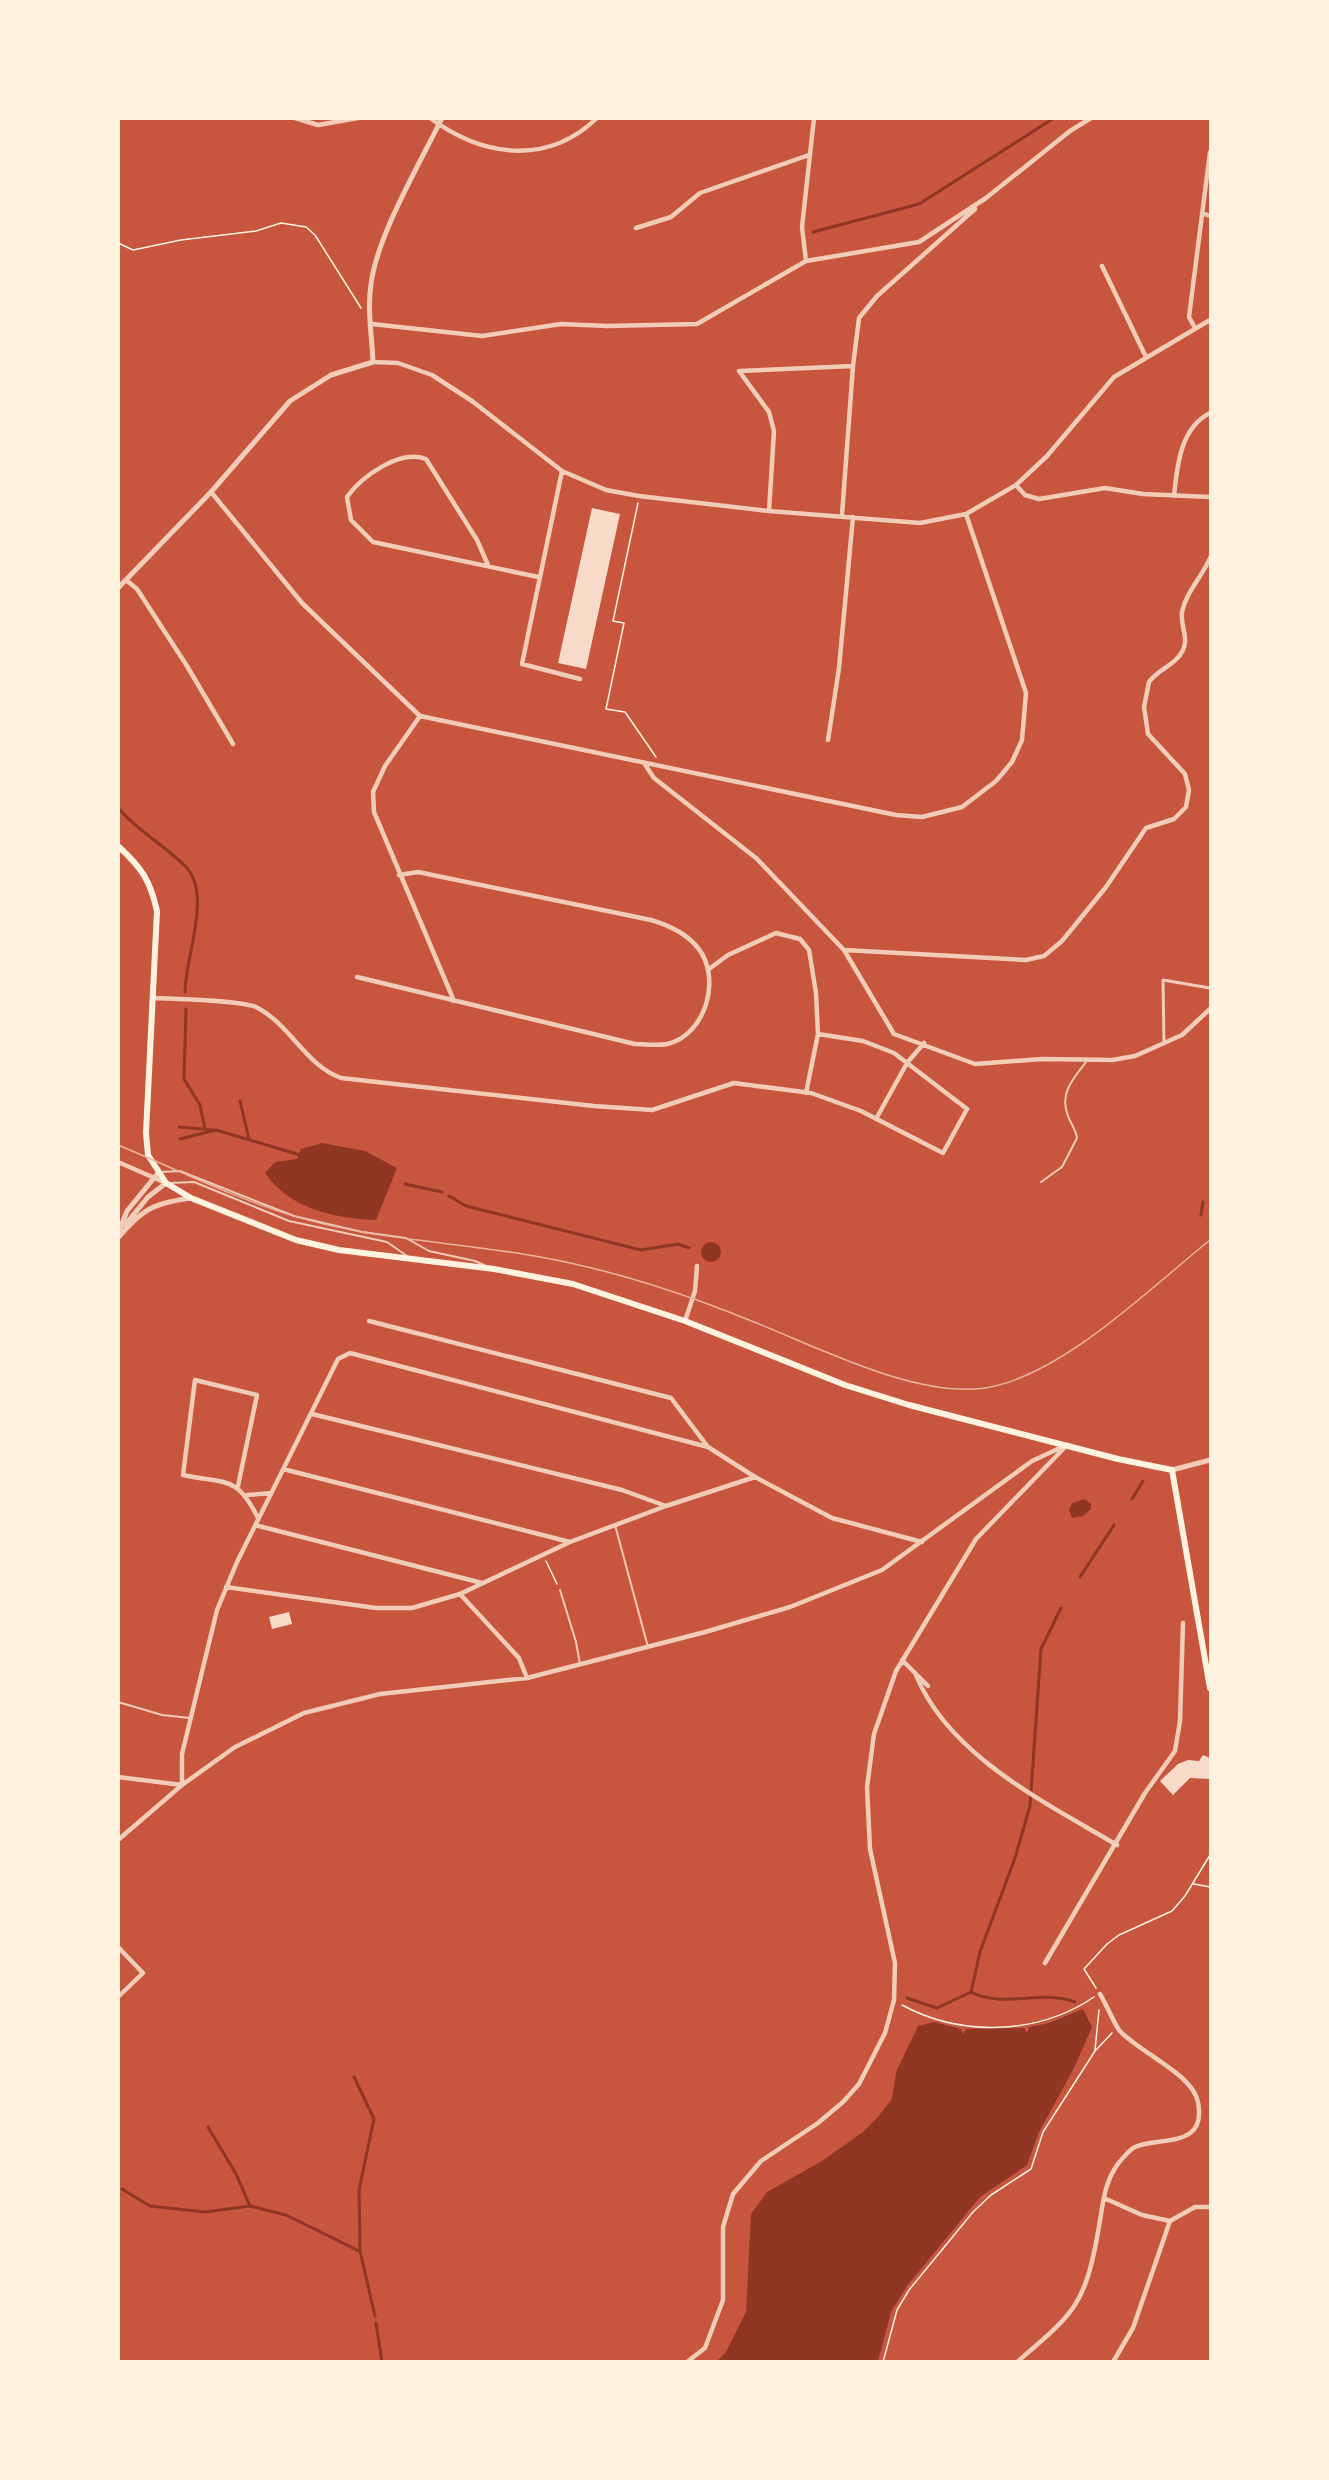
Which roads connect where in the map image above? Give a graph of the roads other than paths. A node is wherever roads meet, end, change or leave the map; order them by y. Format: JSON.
{"nodes":[{"id":1,"x":295,"y":118,"type":"edge"},
{"id":2,"x":358,"y":118,"type":"edge"},
{"id":3,"x":430,"y":118,"type":"edge"},
{"id":4,"x":597,"y":118,"type":"edge"},
{"id":5,"x":814,"y":118,"type":"edge"},
{"id":6,"x":1090,"y":118,"type":"edge"},
{"id":7,"x":440,"y":122,"type":"edge"},
{"id":8,"x":1210,"y":152,"type":"edge"},
{"id":9,"x":809,"y":155,"type":"junction"},
{"id":10,"x":986,"y":198,"type":"junction"},
{"id":11,"x":1202,"y":213,"type":"junction"},
{"id":12,"x":1210,"y":216,"type":"edge"},
{"id":13,"x":636,"y":228,"type":"dead end"},
{"id":14,"x":806,"y":261,"type":"junction"},
{"id":15,"x":1102,"y":267,"type":"dead end"},
{"id":16,"x":1210,"y":320,"type":"edge"},
{"id":17,"x":372,"y":324,"type":"junction"},
{"id":18,"x":1195,"y":328,"type":"junction"},
{"id":19,"x":1146,"y":357,"type":"junction"},
{"id":20,"x":373,"y":362,"type":"junction"},
{"id":21,"x":853,"y":366,"type":"junction"},
{"id":22,"x":1210,"y":413,"type":"edge"},
{"id":23,"x":562,"y":471,"type":"junction"},
{"id":24,"x":1016,"y":485,"type":"junction"},
{"id":25,"x":211,"y":492,"type":"junction"},
{"id":26,"x":1174,"y":496,"type":"junction"},
{"id":27,"x":1210,"y":497,"type":"edge"},
{"id":28,"x":769,"y":511,"type":"junction"},
{"id":29,"x":966,"y":513,"type":"junction"},
{"id":30,"x":842,"y":515,"type":"junction"},
{"id":31,"x":853,"y":517,"type":"junction"},
{"id":32,"x":1210,"y":558,"type":"edge"},
{"id":33,"x":488,"y":565,"type":"junction"},
{"id":34,"x":538,"y":577,"type":"junction"},
{"id":35,"x":126,"y":580,"type":"junction"},
{"id":36,"x":118,"y":588,"type":"edge"},
{"id":37,"x":580,"y":679,"type":"dead end"},
{"id":38,"x":420,"y":716,"type":"junction"},
{"id":39,"x":828,"y":740,"type":"dead end"},
{"id":40,"x":233,"y":744,"type":"dead end"},
{"id":41,"x":644,"y":763,"type":"junction"},
{"id":42,"x":118,"y":846,"type":"edge"},
{"id":43,"x":399,"y":875,"type":"junction"},
{"id":44,"x":844,"y":950,"type":"junction"},
{"id":45,"x":709,"y":969,"type":"junction"},
{"id":46,"x":357,"y":977,"type":"dead end"},
{"id":47,"x":1210,"y":988,"type":"edge"},
{"id":48,"x":154,"y":998,"type":"junction"},
{"id":49,"x":454,"y":1001,"type":"junction"},
{"id":50,"x":1210,"y":1009,"type":"edge"},
{"id":51,"x":818,"y":1034,"type":"junction"},
{"id":52,"x":924,"y":1043,"type":"junction"},
{"id":53,"x":1164,"y":1044,"type":"junction"},
{"id":54,"x":1088,"y":1060,"type":"junction"},
{"id":55,"x":906,"y":1063,"type":"junction"},
{"id":56,"x":806,"y":1093,"type":"junction"},
{"id":57,"x":876,"y":1119,"type":"junction"},
{"id":58,"x":118,"y":1162,"type":"edge"},
{"id":59,"x":155,"y":1175,"type":"junction"},
{"id":60,"x":1041,"y":1182,"type":"dead end"},
{"id":61,"x":166,"y":1183,"type":"junction"},
{"id":62,"x":191,"y":1198,"type":"junction"},
{"id":63,"x":118,"y":1236,"type":"edge"},
{"id":64,"x":410,"y":1258,"type":"junction"},
{"id":65,"x":698,"y":1266,"type":"dead end"},
{"id":66,"x":494,"y":1269,"type":"junction"},
{"id":67,"x":369,"y":1321,"type":"dead end"},
{"id":68,"x":685,"y":1321,"type":"junction"},
{"id":69,"x":312,"y":1414,"type":"junction"},
{"id":70,"x":1067,"y":1445,"type":"junction"},
{"id":71,"x":708,"y":1447,"type":"junction"},
{"id":72,"x":1210,"y":1460,"type":"edge"},
{"id":73,"x":284,"y":1469,"type":"junction"},
{"id":74,"x":1172,"y":1470,"type":"junction"},
{"id":75,"x":755,"y":1477,"type":"junction"},
{"id":76,"x":238,"y":1486,"type":"junction"},
{"id":77,"x":271,"y":1493,"type":"junction"},
{"id":78,"x":247,"y":1495,"type":"junction"},
{"id":79,"x":666,"y":1506,"type":"junction"},
{"id":80,"x":258,"y":1518,"type":"junction"},
{"id":81,"x":255,"y":1525,"type":"junction"},
{"id":82,"x":615,"y":1525,"type":"junction"},
{"id":83,"x":570,"y":1542,"type":"junction"},
{"id":84,"x":923,"y":1542,"type":"junction"},
{"id":85,"x":482,"y":1583,"type":"junction"},
{"id":86,"x":226,"y":1587,"type":"junction"},
{"id":87,"x":560,"y":1590,"type":"road end"},
{"id":88,"x":460,"y":1594,"type":"junction"},
{"id":89,"x":1183,"y":1623,"type":"dead end"},
{"id":90,"x":648,"y":1647,"type":"junction"},
{"id":91,"x":902,"y":1660,"type":"junction"},
{"id":92,"x":580,"y":1664,"type":"junction"},
{"id":93,"x":916,"y":1675,"type":"junction"},
{"id":94,"x":527,"y":1678,"type":"junction"},
{"id":95,"x":928,"y":1686,"type":"dead end"},
{"id":96,"x":1210,"y":1688,"type":"edge"},
{"id":97,"x":118,"y":1702,"type":"edge"},
{"id":98,"x":190,"y":1718,"type":"junction"},
{"id":99,"x":118,"y":1777,"type":"edge"},
{"id":100,"x":182,"y":1785,"type":"junction"},
{"id":101,"x":118,"y":1840,"type":"edge"},
{"id":102,"x":1117,"y":1845,"type":"junction"},
{"id":103,"x":118,"y":1947,"type":"edge"},
{"id":104,"x":1045,"y":1963,"type":"dead end"},
{"id":105,"x":1100,"y":1994,"type":"road end"},
{"id":106,"x":118,"y":1997,"type":"edge"},
{"id":107,"x":1104,"y":2198,"type":"junction"},
{"id":108,"x":1210,"y":2207,"type":"edge"},
{"id":109,"x":1170,"y":2221,"type":"junction"},
{"id":110,"x":687,"y":2361,"type":"edge"},
{"id":111,"x":1017,"y":2361,"type":"edge"},
{"id":112,"x":1113,"y":2361,"type":"edge"}],
"edges":[{"from":1,"to":2,"type":"street"},
{"from":3,"to":7,"type":"street"},
{"from":4,"to":7,"type":"street"},
{"from":5,"to":9,"type":"street"},
{"from":6,"to":10,"type":"street"},
{"from":7,"to":17,"type":"street"},
{"from":8,"to":11,"type":"street"},
{"from":9,"to":13,"type":"street"},
{"from":9,"to":14,"type":"street"},
{"from":10,"to":14,"type":"street"},
{"from":10,"to":21,"type":"street"},
{"from":11,"to":12,"type":"street"},
{"from":11,"to":18,"type":"street"},
{"from":14,"to":17,"type":"street"},
{"from":15,"to":19,"type":"street"},
{"from":16,"to":18,"type":"street"},
{"from":17,"to":20,"type":"street"},
{"from":18,"to":19,"type":"street"},
{"from":19,"to":24,"type":"street"},
{"from":20,"to":23,"type":"street"},
{"from":20,"to":25,"type":"street"},
{"from":21,"to":28,"type":"street"},
{"from":21,"to":30,"type":"street"},
{"from":22,"to":26,"type":"street"},
{"from":23,"to":28,"type":"street"},
{"from":23,"to":34,"type":"street"},
{"from":24,"to":26,"type":"street"},
{"from":24,"to":29,"type":"street"},
{"from":25,"to":35,"type":"street"},
{"from":25,"to":38,"type":"street"},
{"from":26,"to":27,"type":"street"},
{"from":28,"to":30,"type":"street"},
{"from":29,"to":31,"type":"street"},
{"from":29,"to":41,"type":"street"},
{"from":30,"to":31,"type":"street"},
{"from":31,"to":39,"type":"street"},
{"from":32,"to":44,"type":"street"},
{"from":33,"to":33,"type":"street"},
{"from":33,"to":34,"type":"street"},
{"from":34,"to":37,"type":"street"},
{"from":35,"to":36,"type":"street"},
{"from":35,"to":40,"type":"street"},
{"from":38,"to":41,"type":"street"},
{"from":38,"to":43,"type":"street"},
{"from":41,"to":44,"type":"street"},
{"from":42,"to":48,"type":"main road"},
{"from":43,"to":45,"type":"street"},
{"from":43,"to":49,"type":"street"},
{"from":44,"to":52,"type":"street"},
{"from":45,"to":49,"type":"street"},
{"from":45,"to":51,"type":"street"},
{"from":46,"to":49,"type":"street"},
{"from":47,"to":53,"type":"street"},
{"from":48,"to":56,"type":"street"},
{"from":48,"to":59,"type":"main road"},
{"from":50,"to":53,"type":"street"},
{"from":51,"to":55,"type":"street"},
{"from":51,"to":56,"type":"street"},
{"from":52,"to":54,"type":"street"},
{"from":52,"to":55,"type":"street"},
{"from":53,"to":54,"type":"street"},
{"from":54,"to":60,"type":"lane"},
{"from":55,"to":57,"type":"street"},
{"from":55,"to":57,"type":"street"},
{"from":56,"to":57,"type":"street"},
{"from":58,"to":59,"type":"street"},
{"from":59,"to":61,"type":"main road"},
{"from":59,"to":63,"type":"street"},
{"from":59,"to":66,"type":"lane"},
{"from":61,"to":62,"type":"main road"},
{"from":61,"to":63,"type":"street"},
{"from":61,"to":64,"type":"lane"},
{"from":62,"to":63,"type":"street"},
{"from":62,"to":64,"type":"main road"},
{"from":64,"to":66,"type":"main road"},
{"from":65,"to":68,"type":"street"},
{"from":66,"to":68,"type":"main road"},
{"from":67,"to":71,"type":"street"},
{"from":68,"to":70,"type":"main road"},
{"from":69,"to":71,"type":"street"},
{"from":69,"to":73,"type":"street"},
{"from":69,"to":79,"type":"street"},
{"from":70,"to":74,"type":"main road"},
{"from":70,"to":84,"type":"street"},
{"from":70,"to":91,"type":"street"},
{"from":71,"to":75,"type":"street"},
{"from":72,"to":74,"type":"street"},
{"from":73,"to":77,"type":"street"},
{"from":73,"to":83,"type":"street"},
{"from":74,"to":96,"type":"main road"},
{"from":75,"to":79,"type":"street"},
{"from":75,"to":84,"type":"street"},
{"from":76,"to":76,"type":"street"},
{"from":76,"to":78,"type":"street"},
{"from":77,"to":78,"type":"street"},
{"from":77,"to":80,"type":"street"},
{"from":78,"to":80,"type":"street"},
{"from":79,"to":82,"type":"street"},
{"from":80,"to":81,"type":"street"},
{"from":81,"to":85,"type":"street"},
{"from":81,"to":86,"type":"street"},
{"from":82,"to":83,"type":"street"},
{"from":82,"to":90,"type":"lane"},
{"from":83,"to":85,"type":"street"},
{"from":84,"to":90,"type":"street"},
{"from":85,"to":88,"type":"street"},
{"from":86,"to":88,"type":"street"},
{"from":86,"to":98,"type":"street"},
{"from":87,"to":92,"type":"lane"},
{"from":88,"to":94,"type":"street"},
{"from":89,"to":102,"type":"street"},
{"from":90,"to":92,"type":"street"},
{"from":91,"to":93,"type":"street"},
{"from":91,"to":110,"type":"street"},
{"from":92,"to":94,"type":"street"},
{"from":93,"to":95,"type":"street"},
{"from":93,"to":102,"type":"street"},
{"from":94,"to":100,"type":"street"},
{"from":97,"to":98,"type":"lane"},
{"from":98,"to":100,"type":"street"},
{"from":99,"to":100,"type":"street"},
{"from":100,"to":101,"type":"street"},
{"from":102,"to":104,"type":"street"},
{"from":103,"to":106,"type":"street"},
{"from":105,"to":107,"type":"street"},
{"from":107,"to":109,"type":"street"},
{"from":107,"to":111,"type":"street"},
{"from":108,"to":109,"type":"street"},
{"from":109,"to":112,"type":"street"}]}
